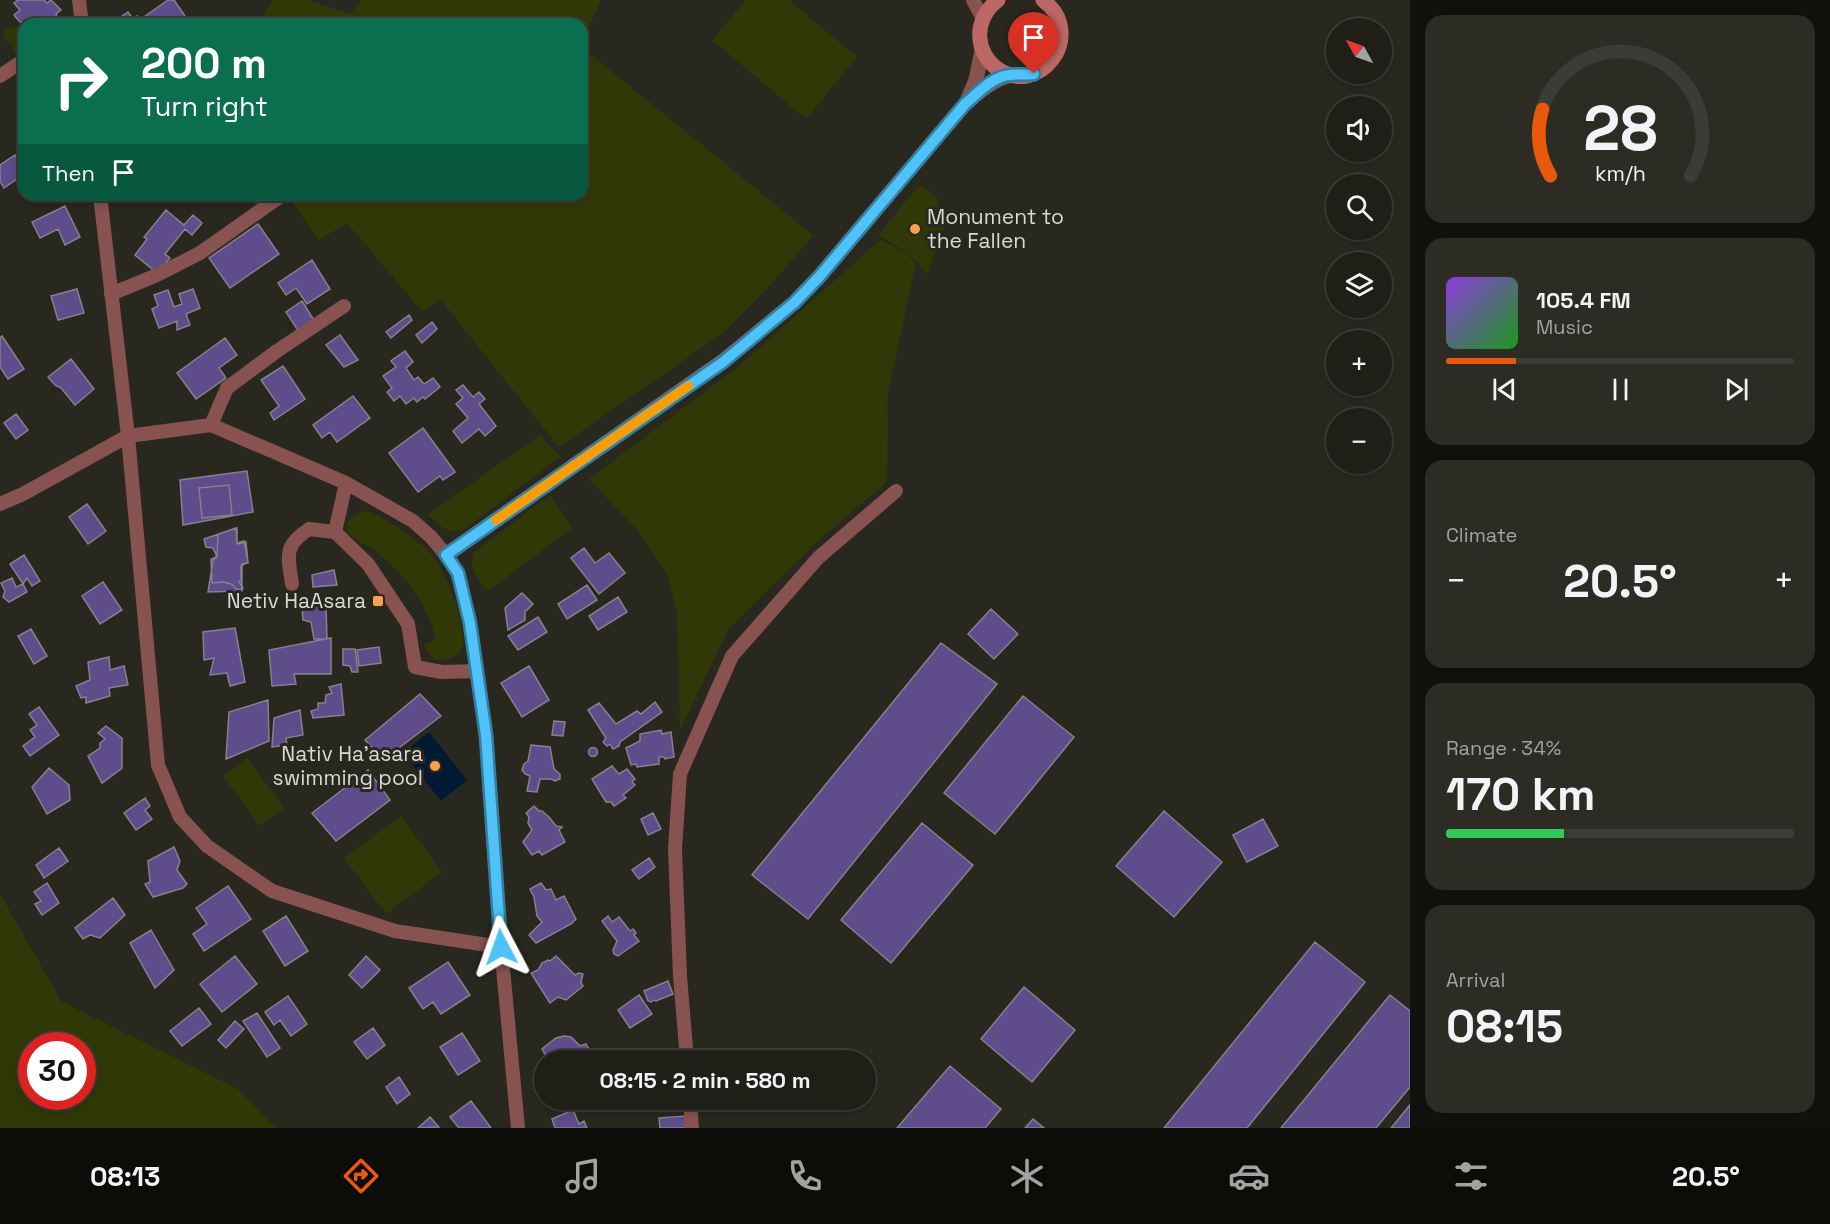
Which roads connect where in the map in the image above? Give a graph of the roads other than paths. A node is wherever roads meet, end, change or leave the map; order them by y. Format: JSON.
{"nodes":[{"id":1,"x":80,"y":0,"type":"edge"},
{"id":2,"x":973,"y":0,"type":"edge"},
{"id":3,"x":998,"y":0,"type":"edge"},
{"id":4,"x":1043,"y":0,"type":"edge"},
{"id":5,"x":1062,"y":0,"type":"edge"},
{"id":6,"x":1058,"y":16,"type":"junction"},
{"id":7,"x":82,"y":18,"type":"edge"},
{"id":8,"x":982,"y":19,"type":"junction"},
{"id":9,"x":982,"y":50,"type":"junction"},
{"id":10,"x":18,"y":64,"type":"edge"},
{"id":11,"x":1011,"y":75,"type":"junction"},
{"id":12,"x":0,"y":76,"type":"edge"},
{"id":13,"x":965,"y":104,"type":"junction"},
{"id":14,"x":101,"y":201,"type":"edge"},
{"id":15,"x":274,"y":201,"type":"edge"},
{"id":16,"x":111,"y":294,"type":"junction"},
{"id":17,"x":344,"y":306,"type":"dead end"},
{"id":18,"x":211,"y":425,"type":"junction"},
{"id":19,"x":128,"y":436,"type":"junction"},
{"id":20,"x":346,"y":483,"type":"junction"},
{"id":21,"x":896,"y":491,"type":"dead end"},
{"id":22,"x":0,"y":504,"type":"edge"},
{"id":23,"x":335,"y":532,"type":"junction"},
{"id":24,"x":446,"y":555,"type":"junction"},
{"id":25,"x":292,"y":584,"type":"dead end"},
{"id":26,"x":477,"y":672,"type":"junction"},
{"id":27,"x":501,"y":947,"type":"junction"},
{"id":28,"x":686,"y":1050,"type":"edge"},
{"id":29,"x":691,"y":1110,"type":"edge"},
{"id":30,"x":518,"y":1128,"type":"edge"},
{"id":31,"x":693,"y":1128,"type":"edge"}],
"edges":[{"from":1,"to":7,"type":"street"},
{"from":2,"to":8,"type":"street"},
{"from":3,"to":8,"type":"main road"},
{"from":4,"to":6,"type":"main road"},
{"from":5,"to":6,"type":"main road"},
{"from":6,"to":11,"type":"main road"},
{"from":8,"to":9,"type":"main road"},
{"from":9,"to":11,"type":"main road"},
{"from":9,"to":13,"type":"street"},
{"from":10,"to":12,"type":"street"},
{"from":11,"to":13,"type":"street"},
{"from":13,"to":24,"type":"street"},
{"from":14,"to":16,"type":"street"},
{"from":15,"to":16,"type":"street"},
{"from":16,"to":19,"type":"street"},
{"from":17,"to":18,"type":"street"},
{"from":18,"to":19,"type":"street"},
{"from":18,"to":20,"type":"street"},
{"from":19,"to":22,"type":"street"},
{"from":19,"to":27,"type":"street"},
{"from":20,"to":23,"type":"street"},
{"from":20,"to":24,"type":"street"},
{"from":21,"to":28,"type":"street"},
{"from":23,"to":25,"type":"street"},
{"from":23,"to":26,"type":"street"},
{"from":24,"to":26,"type":"street"},
{"from":26,"to":27,"type":"street"},
{"from":27,"to":30,"type":"street"},
{"from":29,"to":31,"type":"street"}]}
